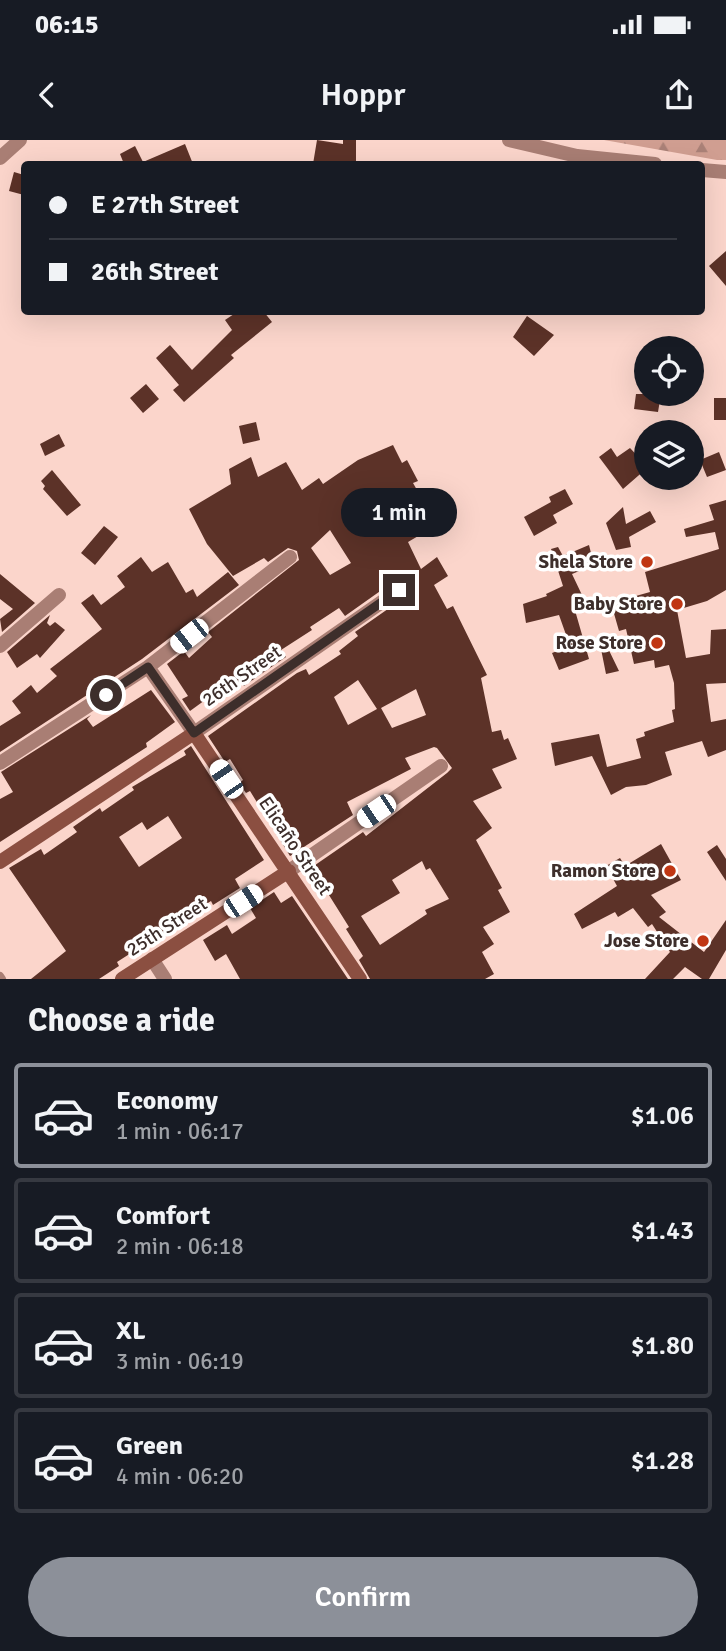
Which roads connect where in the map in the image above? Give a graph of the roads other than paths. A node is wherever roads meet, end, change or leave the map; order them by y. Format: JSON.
{"nodes":[{"id":1,"x":20,"y":140,"type":"edge"},
{"id":2,"x":509,"y":140,"type":"edge"},
{"id":3,"x":0,"y":158,"type":"edge"},
{"id":4,"x":626,"y":161,"type":"edge"},
{"id":5,"x":705,"y":170,"type":"edge"},
{"id":6,"x":726,"y":172,"type":"edge"},
{"id":7,"x":290,"y":557,"type":"dead end"},
{"id":8,"x":399,"y":590,"type":"dead end"},
{"id":9,"x":59,"y":595,"type":"dead end"},
{"id":10,"x":0,"y":646,"type":"edge"},
{"id":11,"x":148,"y":667,"type":"junction"},
{"id":12,"x":194,"y":733,"type":"junction"},
{"id":13,"x":0,"y":763,"type":"edge"},
{"id":14,"x":441,"y":766,"type":"dead end"},
{"id":15,"x":0,"y":862,"type":"edge"},
{"id":16,"x":289,"y":871,"type":"junction"},
{"id":17,"x":152,"y":959,"type":"junction"},
{"id":18,"x":122,"y":979,"type":"edge"},
{"id":19,"x":164,"y":979,"type":"edge"},
{"id":20,"x":360,"y":979,"type":"edge"}],
"edges":[{"from":1,"to":3,"type":"street"},
{"from":2,"to":4,"type":"street"},
{"from":5,"to":6,"type":"street"},
{"from":7,"to":11,"type":"street"},
{"from":8,"to":12,"type":"street","name":"26th Street"},
{"from":9,"to":10,"type":"street"},
{"from":11,"to":12,"type":"street","name":"Elicaño Street"},
{"from":11,"to":13,"type":"street"},
{"from":12,"to":15,"type":"street","name":"26th Street"},
{"from":12,"to":16,"type":"street","name":"Elicaño Street"},
{"from":14,"to":16,"type":"street","name":"25th Street"},
{"from":16,"to":17,"type":"street","name":"25th Street"},
{"from":16,"to":20,"type":"street","name":"Elicaño Street"},
{"from":17,"to":18,"type":"street","name":"25th Street"},
{"from":17,"to":19,"type":"street"}]}
